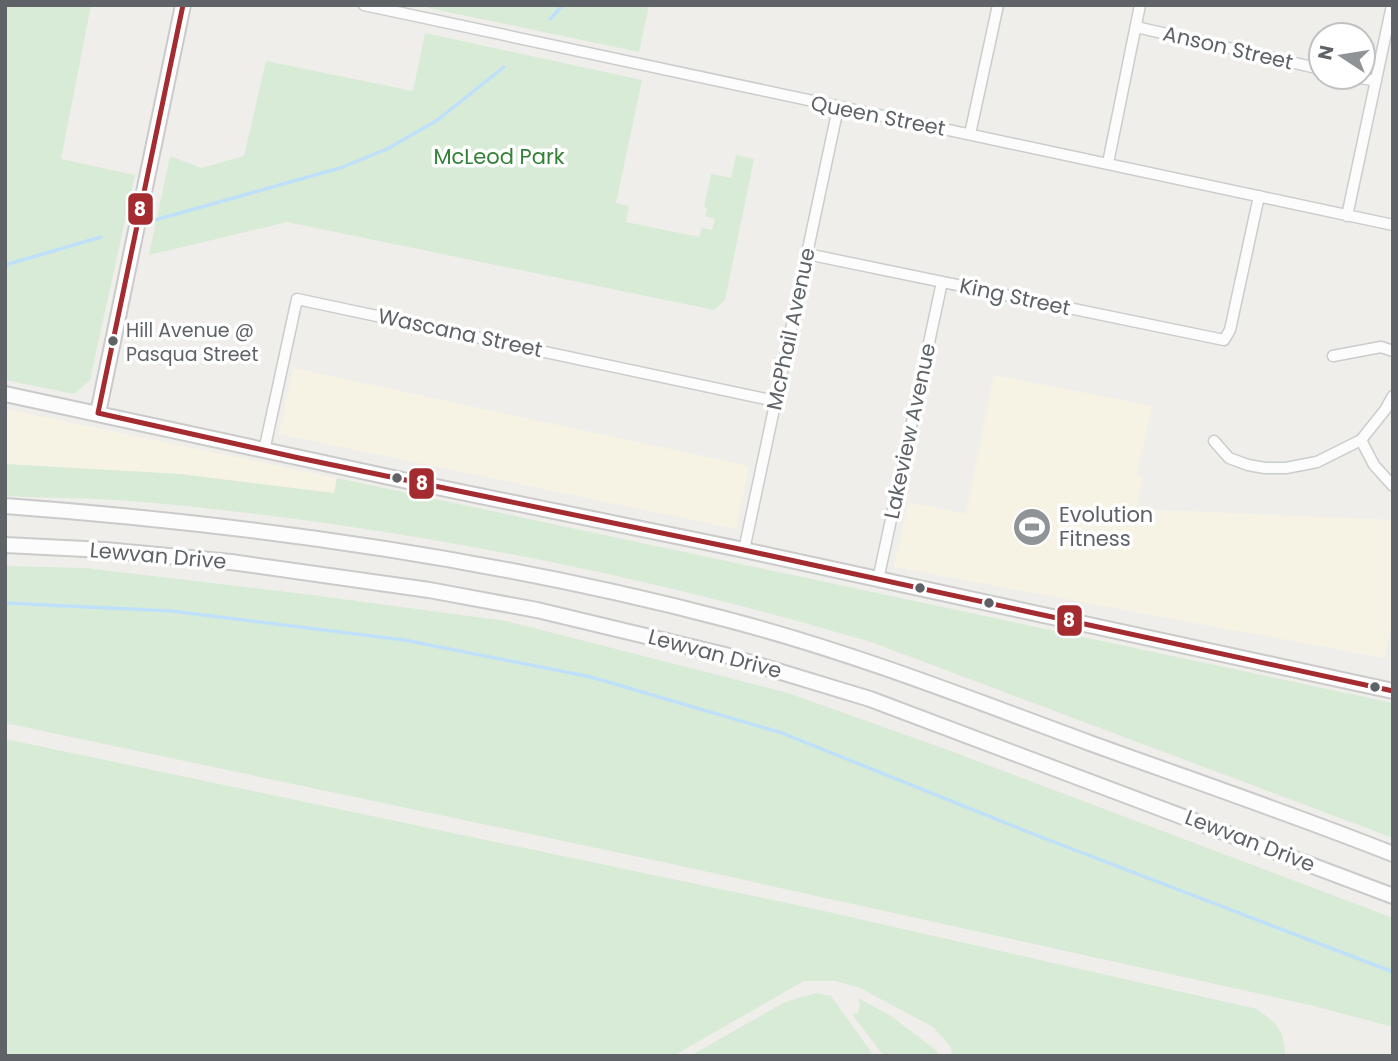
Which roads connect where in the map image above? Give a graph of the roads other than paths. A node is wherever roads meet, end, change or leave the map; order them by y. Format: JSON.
{"nodes":[{"id":1,"x":183,"y":5,"type":"edge"},
{"id":2,"x":364,"y":5,"type":"edge"},
{"id":3,"x":998,"y":5,"type":"edge"},
{"id":4,"x":1140,"y":5,"type":"edge"},
{"id":5,"x":1392,"y":5,"type":"edge"},
{"id":6,"x":1136,"y":27,"type":"junction"},
{"id":7,"x":1307,"y":66,"type":"edge"},
{"id":8,"x":1377,"y":76,"type":"edge"},
{"id":9,"x":1374,"y":91,"type":"edge"},
{"id":10,"x":838,"y":108,"type":"junction"},
{"id":11,"x":970,"y":134,"type":"junction"},
{"id":12,"x":1108,"y":163,"type":"junction"},
{"id":13,"x":1259,"y":195,"type":"junction"},
{"id":14,"x":1347,"y":215,"type":"junction"},
{"id":15,"x":1393,"y":225,"type":"edge"},
{"id":16,"x":807,"y":254,"type":"junction"},
{"id":17,"x":942,"y":282,"type":"junction"},
{"id":18,"x":1393,"y":351,"type":"edge"},
{"id":19,"x":1333,"y":356,"type":"dead end"},
{"id":20,"x":5,"y":394,"type":"edge"},
{"id":21,"x":1393,"y":396,"type":"edge"},
{"id":22,"x":775,"y":401,"type":"junction"},
{"id":23,"x":97,"y":413,"type":"junction"},
{"id":24,"x":1361,"y":440,"type":"junction"},
{"id":25,"x":1214,"y":441,"type":"dead end"},
{"id":26,"x":264,"y":451,"type":"junction"},
{"id":27,"x":1393,"y":486,"type":"edge"},
{"id":28,"x":5,"y":506,"type":"edge"},
{"id":29,"x":5,"y":545,"type":"edge"},
{"id":30,"x":744,"y":550,"type":"junction"},
{"id":31,"x":878,"y":580,"type":"junction"},
{"id":32,"x":1393,"y":691,"type":"edge"},
{"id":33,"x":1393,"y":854,"type":"edge"},
{"id":34,"x":1309,"y":863,"type":"junction"},
{"id":35,"x":1393,"y":888,"type":"edge"},
{"id":36,"x":1393,"y":896,"type":"edge"}],
"edges":[{"from":1,"to":23,"type":"main road"},
{"from":2,"to":10,"type":"street","name":"Queen Street"},
{"from":3,"to":11,"type":"street"},
{"from":4,"to":6,"type":"street"},
{"from":5,"to":8,"type":"street"},
{"from":6,"to":7,"type":"street","name":"Anson Street"},
{"from":6,"to":12,"type":"street"},
{"from":9,"to":14,"type":"street"},
{"from":10,"to":11,"type":"street","name":"Queen Street"},
{"from":10,"to":16,"type":"street","name":"McPhail Avenue"},
{"from":11,"to":12,"type":"street","name":"Queen Street"},
{"from":12,"to":13,"type":"street","name":"Queen Street"},
{"from":13,"to":14,"type":"street","name":"Queen Street"},
{"from":13,"to":17,"type":"street","name":"King Street"},
{"from":14,"to":15,"type":"street","name":"Queen Street"},
{"from":16,"to":17,"type":"street","name":"King Street"},
{"from":16,"to":22,"type":"street","name":"McPhail Avenue"},
{"from":17,"to":31,"type":"street","name":"Lakeview Avenue"},
{"from":18,"to":19,"type":"street"},
{"from":20,"to":23,"type":"main road"},
{"from":21,"to":24,"type":"street"},
{"from":22,"to":26,"type":"street","name":"Wascana Street"},
{"from":22,"to":30,"type":"street","name":"McPhail Avenue"},
{"from":23,"to":26,"type":"main road"},
{"from":24,"to":25,"type":"street"},
{"from":24,"to":27,"type":"street"},
{"from":26,"to":30,"type":"main road"},
{"from":28,"to":33,"type":"main road","name":"Lewvan Drive"},
{"from":29,"to":34,"type":"main road","name":"Lewvan Drive"},
{"from":30,"to":31,"type":"main road"},
{"from":31,"to":32,"type":"main road"},
{"from":34,"to":35,"type":"main road"},
{"from":34,"to":36,"type":"main road","name":"Lewvan Drive"}]}
